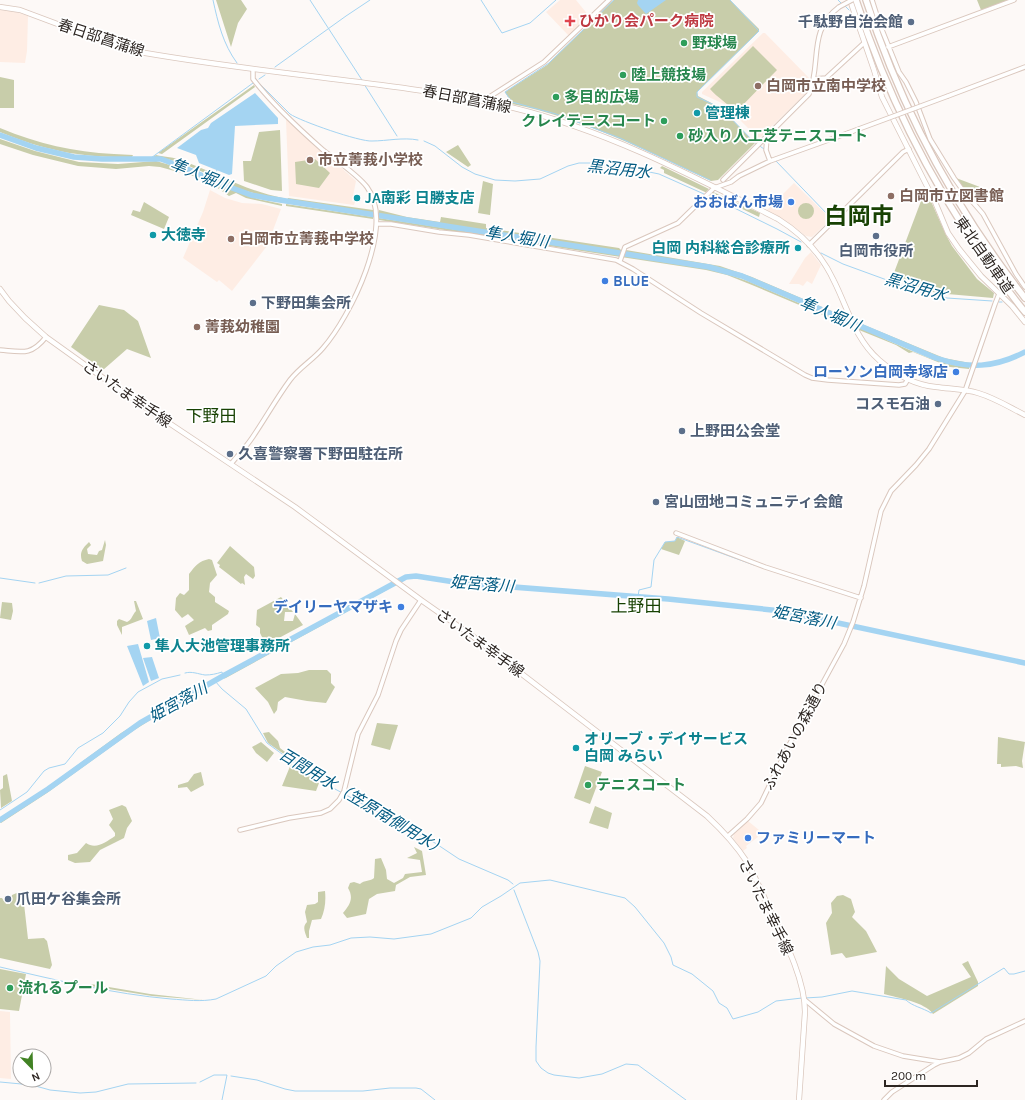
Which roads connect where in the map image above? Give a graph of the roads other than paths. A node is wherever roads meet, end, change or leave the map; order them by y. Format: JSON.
{"nodes":[{"id":1,"x":609,"y":0,"type":"edge"},
{"id":2,"x":851,"y":0,"type":"edge"},
{"id":3,"x":856,"y":0,"type":"edge"},
{"id":4,"x":866,"y":0,"type":"edge"},
{"id":5,"x":872,"y":0,"type":"edge"},
{"id":6,"x":1014,"y":0,"type":"edge"},
{"id":7,"x":0,"y":7,"type":"edge"},
{"id":8,"x":864,"y":43,"type":"junction"},
{"id":9,"x":888,"y":46,"type":"junction"},
{"id":10,"x":1025,"y":68,"type":"edge"},
{"id":11,"x":253,"y":69,"type":"junction"},
{"id":12,"x":814,"y":79,"type":"junction"},
{"id":13,"x":483,"y":101,"type":"junction"},
{"id":14,"x":768,"y":135,"type":"junction"},
{"id":15,"x":909,"y":150,"type":"junction"},
{"id":16,"x":770,"y":162,"type":"junction"},
{"id":17,"x":723,"y":180,"type":"dead end"},
{"id":18,"x":714,"y":188,"type":"junction"},
{"id":19,"x":377,"y":222,"type":"junction"},
{"id":20,"x":809,"y":245,"type":"junction"},
{"id":21,"x":621,"y":259,"type":"junction"},
{"id":22,"x":1025,"y":287,"type":"edge"},
{"id":23,"x":0,"y":289,"type":"edge"},
{"id":24,"x":1000,"y":294,"type":"junction"},
{"id":25,"x":1025,"y":298,"type":"edge"},
{"id":26,"x":1025,"y":312,"type":"edge"},
{"id":27,"x":1025,"y":322,"type":"edge"},
{"id":28,"x":46,"y":337,"type":"junction"},
{"id":29,"x":0,"y":350,"type":"edge"},
{"id":30,"x":908,"y":379,"type":"junction"},
{"id":31,"x":965,"y":391,"type":"junction"},
{"id":32,"x":1025,"y":415,"type":"edge"},
{"id":33,"x":231,"y":464,"type":"junction"},
{"id":34,"x":676,"y":533,"type":"dead end"},
{"id":35,"x":861,"y":598,"type":"junction"},
{"id":36,"x":421,"y":600,"type":"junction"},
{"id":37,"x":240,"y":830,"type":"dead end"},
{"id":38,"x":728,"y":836,"type":"junction"},
{"id":39,"x":805,"y":1000,"type":"junction"},
{"id":40,"x":1025,"y":1021,"type":"edge"},
{"id":41,"x":940,"y":1062,"type":"junction"},
{"id":42,"x":799,"y":1100,"type":"edge"},
{"id":43,"x":884,"y":1100,"type":"edge"}],
"edges":[{"from":1,"to":13,"type":"street"},
{"from":2,"to":8,"type":"main road"},
{"from":2,"to":12,"type":"street","bridge":true},
{"from":3,"to":26,"type":"highway","name":"東北自動車道"},
{"from":4,"to":25,"type":"highway","name":"東北自動車道"},
{"from":5,"to":9,"type":"street"},
{"from":6,"to":9,"type":"street"},
{"from":7,"to":11,"type":"main road","name":"春日部菖蒲線"},
{"from":8,"to":12,"type":"street"},
{"from":8,"to":15,"type":"main road"},
{"from":9,"to":22,"type":"street"},
{"from":10,"to":16,"type":"street","bridge":true},
{"from":11,"to":13,"type":"main road","name":"春日部菖蒲線"},
{"from":11,"to":19,"type":"street"},
{"from":12,"to":14,"type":"street"},
{"from":13,"to":18,"type":"main road","name":"春日部菖蒲線"},
{"from":14,"to":16,"type":"street"},
{"from":14,"to":17,"type":"street"},
{"from":15,"to":20,"type":"street"},
{"from":15,"to":24,"type":"main road"},
{"from":16,"to":18,"type":"street"},
{"from":18,"to":20,"type":"main road","name":"春日部菖蒲線"},
{"from":18,"to":21,"type":"street"},
{"from":19,"to":21,"type":"street"},
{"from":19,"to":33,"type":"street"},
{"from":20,"to":30,"type":"main road","name":"春日部菖蒲線"},
{"from":21,"to":30,"type":"street"},
{"from":23,"to":28,"type":"main road","name":"さいたま幸手線"},
{"from":24,"to":27,"type":"main road"},
{"from":24,"to":31,"type":"street"},
{"from":28,"to":29,"type":"street"},
{"from":28,"to":33,"type":"main road","name":"さいたま幸手線"},
{"from":30,"to":31,"type":"main road","name":"春日部菖蒲線"},
{"from":31,"to":32,"type":"main road","name":"春日部菖蒲線"},
{"from":31,"to":35,"type":"street"},
{"from":33,"to":36,"type":"main road","name":"さいたま幸手線"},
{"from":34,"to":35,"type":"street"},
{"from":35,"to":38,"type":"street","name":"ふれあいの森通り"},
{"from":36,"to":37,"type":"street"},
{"from":36,"to":38,"type":"main road","name":"さいたま幸手線"},
{"from":38,"to":39,"type":"main road","name":"さいたま幸手線"},
{"from":39,"to":41,"type":"street"},
{"from":39,"to":42,"type":"main road","name":"さいたま幸手線"},
{"from":40,"to":41,"type":"street"},
{"from":41,"to":43,"type":"street"}]}
